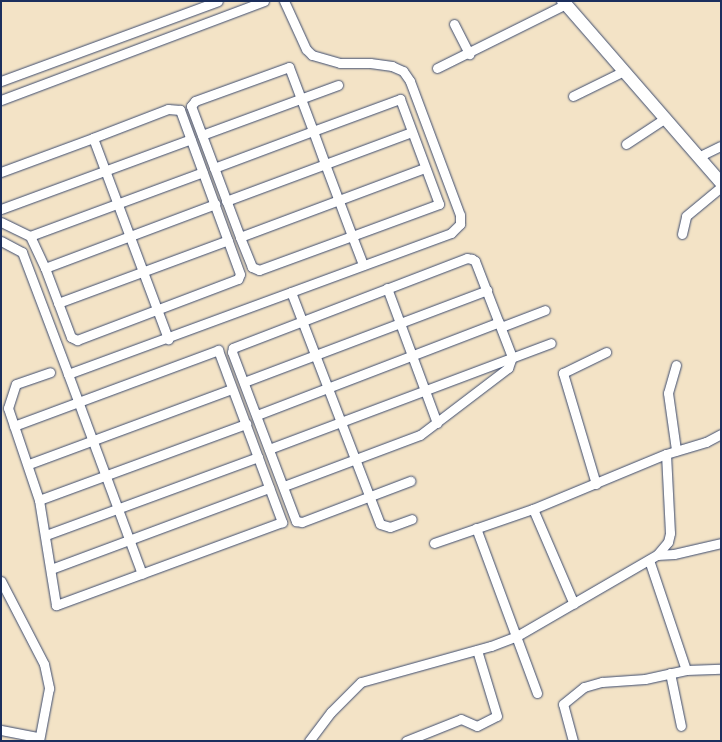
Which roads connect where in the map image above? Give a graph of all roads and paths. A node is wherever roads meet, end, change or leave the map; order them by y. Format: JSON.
{"nodes":[{"id":1,"x":218,"y":1,"type":"edge"},
{"id":2,"x":264,"y":1,"type":"edge"},
{"id":3,"x":284,"y":1,"type":"edge"},
{"id":4,"x":564,"y":3,"type":"edge"},
{"id":5,"x":454,"y":24,"type":"dead end"},
{"id":6,"x":468,"y":54,"type":"junction"},
{"id":7,"x":437,"y":68,"type":"dead end"},
{"id":8,"x":622,"y":72,"type":"junction"},
{"id":9,"x":1,"y":81,"type":"edge"},
{"id":10,"x":338,"y":85,"type":"dead end"},
{"id":11,"x":573,"y":96,"type":"dead end"},
{"id":12,"x":301,"y":99,"type":"junction"},
{"id":13,"x":1,"y":100,"type":"edge"},
{"id":14,"x":664,"y":119,"type":"junction"},
{"id":15,"x":313,"y":131,"type":"junction"},
{"id":16,"x":412,"y":132,"type":"junction"},
{"id":17,"x":202,"y":135,"type":"junction"},
{"id":18,"x":93,"y":138,"type":"junction"},
{"id":19,"x":191,"y":139,"type":"junction"},
{"id":20,"x":626,"y":144,"type":"dead end"},
{"id":21,"x":721,"y":146,"type":"edge"},
{"id":22,"x":698,"y":157,"type":"junction"},
{"id":23,"x":325,"y":164,"type":"junction"},
{"id":24,"x":214,"y":168,"type":"junction"},
{"id":25,"x":425,"y":168,"type":"junction"},
{"id":26,"x":106,"y":170,"type":"junction"},
{"id":27,"x":1,"y":172,"type":"edge"},
{"id":28,"x":203,"y":172,"type":"junction"},
{"id":29,"x":721,"y":183,"type":"edge"},
{"id":30,"x":721,"y":186,"type":"edge"},
{"id":31,"x":339,"y":200,"type":"junction"},
{"id":32,"x":226,"y":201,"type":"junction"},
{"id":33,"x":118,"y":203,"type":"junction"},
{"id":34,"x":215,"y":204,"type":"junction"},
{"id":35,"x":1,"y":209,"type":"edge"},
{"id":36,"x":1,"y":222,"type":"edge"},
{"id":37,"x":682,"y":234,"type":"dead end"},
{"id":38,"x":30,"y":236,"type":"junction"},
{"id":39,"x":130,"y":236,"type":"junction"},
{"id":40,"x":352,"y":236,"type":"junction"},
{"id":41,"x":240,"y":237,"type":"junction"},
{"id":42,"x":228,"y":240,"type":"junction"},
{"id":43,"x":1,"y":241,"type":"edge"},
{"id":44,"x":363,"y":265,"type":"junction"},
{"id":45,"x":46,"y":268,"type":"junction"},
{"id":46,"x":143,"y":272,"type":"junction"},
{"id":47,"x":387,"y":288,"type":"junction"},
{"id":48,"x":487,"y":290,"type":"junction"},
{"id":49,"x":291,"y":292,"type":"junction"},
{"id":50,"x":58,"y":303,"type":"junction"},
{"id":51,"x":157,"y":310,"type":"junction"},
{"id":52,"x":545,"y":310,"type":"dead end"},
{"id":53,"x":302,"y":321,"type":"junction"},
{"id":54,"x":400,"y":323,"type":"junction"},
{"id":55,"x":500,"y":325,"type":"junction"},
{"id":56,"x":168,"y":339,"type":"junction"},
{"id":57,"x":551,"y":343,"type":"dead end"},
{"id":58,"x":606,"y":352,"type":"dead end"},
{"id":59,"x":315,"y":355,"type":"junction"},
{"id":60,"x":412,"y":356,"type":"junction"},
{"id":61,"x":512,"y":357,"type":"junction"},
{"id":62,"x":676,"y":365,"type":"dead end"},
{"id":63,"x":50,"y":372,"type":"dead end"},
{"id":64,"x":68,"y":374,"type":"junction"},
{"id":65,"x":244,"y":382,"type":"junction"},
{"id":66,"x":328,"y":388,"type":"junction"},
{"id":67,"x":232,"y":389,"type":"junction"},
{"id":68,"x":425,"y":390,"type":"junction"},
{"id":69,"x":78,"y":402,"type":"junction"},
{"id":70,"x":257,"y":416,"type":"junction"},
{"id":71,"x":341,"y":422,"type":"junction"},
{"id":72,"x":246,"y":424,"type":"junction"},
{"id":73,"x":437,"y":424,"type":"junction"},
{"id":74,"x":14,"y":426,"type":"junction"},
{"id":75,"x":721,"y":434,"type":"edge"},
{"id":76,"x":93,"y":440,"type":"junction"},
{"id":77,"x":269,"y":448,"type":"junction"},
{"id":78,"x":676,"y":450,"type":"junction"},
{"id":79,"x":666,"y":454,"type":"junction"},
{"id":80,"x":258,"y":457,"type":"junction"},
{"id":81,"x":355,"y":459,"type":"junction"},
{"id":82,"x":29,"y":464,"type":"junction"},
{"id":83,"x":106,"y":476,"type":"junction"},
{"id":84,"x":410,"y":481,"type":"dead end"},
{"id":85,"x":596,"y":484,"type":"junction"},
{"id":86,"x":284,"y":486,"type":"junction"},
{"id":87,"x":269,"y":488,"type":"junction"},
{"id":88,"x":369,"y":497,"type":"junction"},
{"id":89,"x":39,"y":500,"type":"junction"},
{"id":90,"x":118,"y":508,"type":"junction"},
{"id":91,"x":533,"y":509,"type":"junction"},
{"id":92,"x":412,"y":519,"type":"dead end"},
{"id":93,"x":476,"y":528,"type":"junction"},
{"id":94,"x":46,"y":535,"type":"junction"},
{"id":95,"x":130,"y":540,"type":"junction"},
{"id":96,"x":434,"y":543,"type":"dead end"},
{"id":97,"x":721,"y":543,"type":"edge"},
{"id":98,"x":657,"y":555,"type":"junction"},
{"id":99,"x":649,"y":560,"type":"junction"},
{"id":100,"x":51,"y":569,"type":"junction"},
{"id":101,"x":142,"y":574,"type":"junction"},
{"id":102,"x":1,"y":581,"type":"edge"},
{"id":103,"x":574,"y":604,"type":"junction"},
{"id":104,"x":517,"y":636,"type":"junction"},
{"id":105,"x":477,"y":650,"type":"junction"},
{"id":106,"x":721,"y":669,"type":"edge"},
{"id":107,"x":686,"y":670,"type":"junction"},
{"id":108,"x":670,"y":673,"type":"junction"},
{"id":109,"x":536,"y":692,"type":"dead end"},
{"id":110,"x":681,"y":726,"type":"dead end"},
{"id":111,"x":1,"y":730,"type":"edge"},
{"id":112,"x":39,"y":739,"type":"edge"},
{"id":113,"x":313,"y":739,"type":"edge"},
{"id":114,"x":406,"y":741,"type":"edge"},
{"id":115,"x":573,"y":741,"type":"edge"}],
"edges":[{"from":1,"to":9,"type":"street"},
{"from":2,"to":13,"type":"street"},
{"from":3,"to":44,"type":"street"},
{"from":4,"to":6,"type":"street"},
{"from":4,"to":8,"type":"street"},
{"from":5,"to":6,"type":"street"},
{"from":6,"to":7,"type":"street"},
{"from":8,"to":11,"type":"street"},
{"from":8,"to":14,"type":"street"},
{"from":10,"to":12,"type":"street"},
{"from":12,"to":15,"type":"street"},
{"from":12,"to":17,"type":"street"},
{"from":12,"to":17,"type":"street"},
{"from":14,"to":20,"type":"street"},
{"from":14,"to":22,"type":"street"},
{"from":15,"to":16,"type":"street"},
{"from":15,"to":23,"type":"street"},
{"from":15,"to":24,"type":"street"},
{"from":16,"to":23,"type":"street"},
{"from":16,"to":25,"type":"street"},
{"from":17,"to":24,"type":"street"},
{"from":18,"to":19,"type":"street"},
{"from":18,"to":26,"type":"street"},
{"from":18,"to":27,"type":"street"},
{"from":19,"to":26,"type":"street"},
{"from":19,"to":28,"type":"street"},
{"from":21,"to":22,"type":"street"},
{"from":22,"to":29,"type":"street"},
{"from":23,"to":31,"type":"street"},
{"from":23,"to":32,"type":"street"},
{"from":24,"to":32,"type":"street"},
{"from":25,"to":31,"type":"street"},
{"from":25,"to":40,"type":"street"},
{"from":26,"to":33,"type":"street"},
{"from":26,"to":35,"type":"street"},
{"from":28,"to":33,"type":"street"},
{"from":28,"to":34,"type":"street"},
{"from":30,"to":37,"type":"street"},
{"from":31,"to":40,"type":"street"},
{"from":31,"to":41,"type":"street"},
{"from":32,"to":41,"type":"street"},
{"from":33,"to":38,"type":"street"},
{"from":33,"to":39,"type":"street"},
{"from":34,"to":39,"type":"street"},
{"from":34,"to":42,"type":"street"},
{"from":36,"to":38,"type":"street"},
{"from":38,"to":45,"type":"street"},
{"from":39,"to":45,"type":"street"},
{"from":39,"to":46,"type":"street"},
{"from":40,"to":41,"type":"street"},
{"from":40,"to":44,"type":"street"},
{"from":42,"to":46,"type":"street"},
{"from":42,"to":51,"type":"street"},
{"from":43,"to":64,"type":"street"},
{"from":44,"to":49,"type":"street"},
{"from":45,"to":50,"type":"street"},
{"from":46,"to":50,"type":"street"},
{"from":46,"to":51,"type":"street"},
{"from":47,"to":48,"type":"street"},
{"from":47,"to":53,"type":"street"},
{"from":47,"to":54,"type":"street"},
{"from":48,"to":54,"type":"street"},
{"from":48,"to":55,"type":"street"},
{"from":49,"to":53,"type":"street"},
{"from":49,"to":56,"type":"street"},
{"from":50,"to":51,"type":"street"},
{"from":51,"to":56,"type":"street"},
{"from":52,"to":55,"type":"street"},
{"from":53,"to":59,"type":"street"},
{"from":53,"to":65,"type":"street"},
{"from":54,"to":59,"type":"street"},
{"from":54,"to":60,"type":"street"},
{"from":55,"to":60,"type":"street"},
{"from":55,"to":61,"type":"street"},
{"from":56,"to":64,"type":"street"},
{"from":57,"to":61,"type":"street"},
{"from":58,"to":85,"type":"street"},
{"from":59,"to":65,"type":"street"},
{"from":59,"to":66,"type":"street"},
{"from":60,"to":66,"type":"street"},
{"from":60,"to":68,"type":"street"},
{"from":61,"to":68,"type":"street"},
{"from":61,"to":73,"type":"street"},
{"from":62,"to":78,"type":"street"},
{"from":63,"to":74,"type":"street"},
{"from":64,"to":69,"type":"street"},
{"from":65,"to":70,"type":"street"},
{"from":66,"to":70,"type":"street"},
{"from":66,"to":71,"type":"street"},
{"from":67,"to":69,"type":"street"},
{"from":67,"to":72,"type":"street"},
{"from":67,"to":76,"type":"street"},
{"from":68,"to":71,"type":"street"},
{"from":68,"to":73,"type":"street"},
{"from":69,"to":74,"type":"street"},
{"from":69,"to":76,"type":"street"},
{"from":70,"to":77,"type":"street"},
{"from":71,"to":77,"type":"street"},
{"from":71,"to":81,"type":"street"},
{"from":72,"to":80,"type":"street"},
{"from":72,"to":83,"type":"street"},
{"from":73,"to":81,"type":"street"},
{"from":74,"to":82,"type":"street"},
{"from":75,"to":78,"type":"street"},
{"from":76,"to":82,"type":"street"},
{"from":76,"to":83,"type":"street"},
{"from":77,"to":86,"type":"street"},
{"from":78,"to":79,"type":"street"},
{"from":79,"to":85,"type":"street"},
{"from":79,"to":98,"type":"street"},
{"from":80,"to":87,"type":"street"},
{"from":80,"to":90,"type":"street"},
{"from":81,"to":86,"type":"street"},
{"from":81,"to":88,"type":"street"},
{"from":82,"to":89,"type":"street"},
{"from":83,"to":89,"type":"street"},
{"from":83,"to":90,"type":"street"},
{"from":84,"to":88,"type":"street"},
{"from":85,"to":91,"type":"street"},
{"from":86,"to":88,"type":"street"},
{"from":87,"to":95,"type":"street"},
{"from":87,"to":101,"type":"street"},
{"from":88,"to":92,"type":"street"},
{"from":89,"to":94,"type":"street"},
{"from":90,"to":94,"type":"street"},
{"from":90,"to":95,"type":"street"},
{"from":91,"to":93,"type":"street"},
{"from":91,"to":103,"type":"street"},
{"from":93,"to":96,"type":"street"},
{"from":93,"to":104,"type":"street"},
{"from":94,"to":100,"type":"street"},
{"from":95,"to":100,"type":"street"},
{"from":95,"to":101,"type":"street"},
{"from":97,"to":98,"type":"street"},
{"from":98,"to":99,"type":"street"},
{"from":99,"to":103,"type":"street"},
{"from":99,"to":107,"type":"street"},
{"from":100,"to":101,"type":"street"},
{"from":102,"to":112,"type":"street"},
{"from":103,"to":104,"type":"street"},
{"from":104,"to":105,"type":"street"},
{"from":104,"to":109,"type":"street"},
{"from":105,"to":113,"type":"street"},
{"from":105,"to":114,"type":"street"},
{"from":106,"to":107,"type":"street"},
{"from":107,"to":108,"type":"street"},
{"from":108,"to":110,"type":"street"},
{"from":108,"to":115,"type":"street"},
{"from":111,"to":112,"type":"street"}]}
